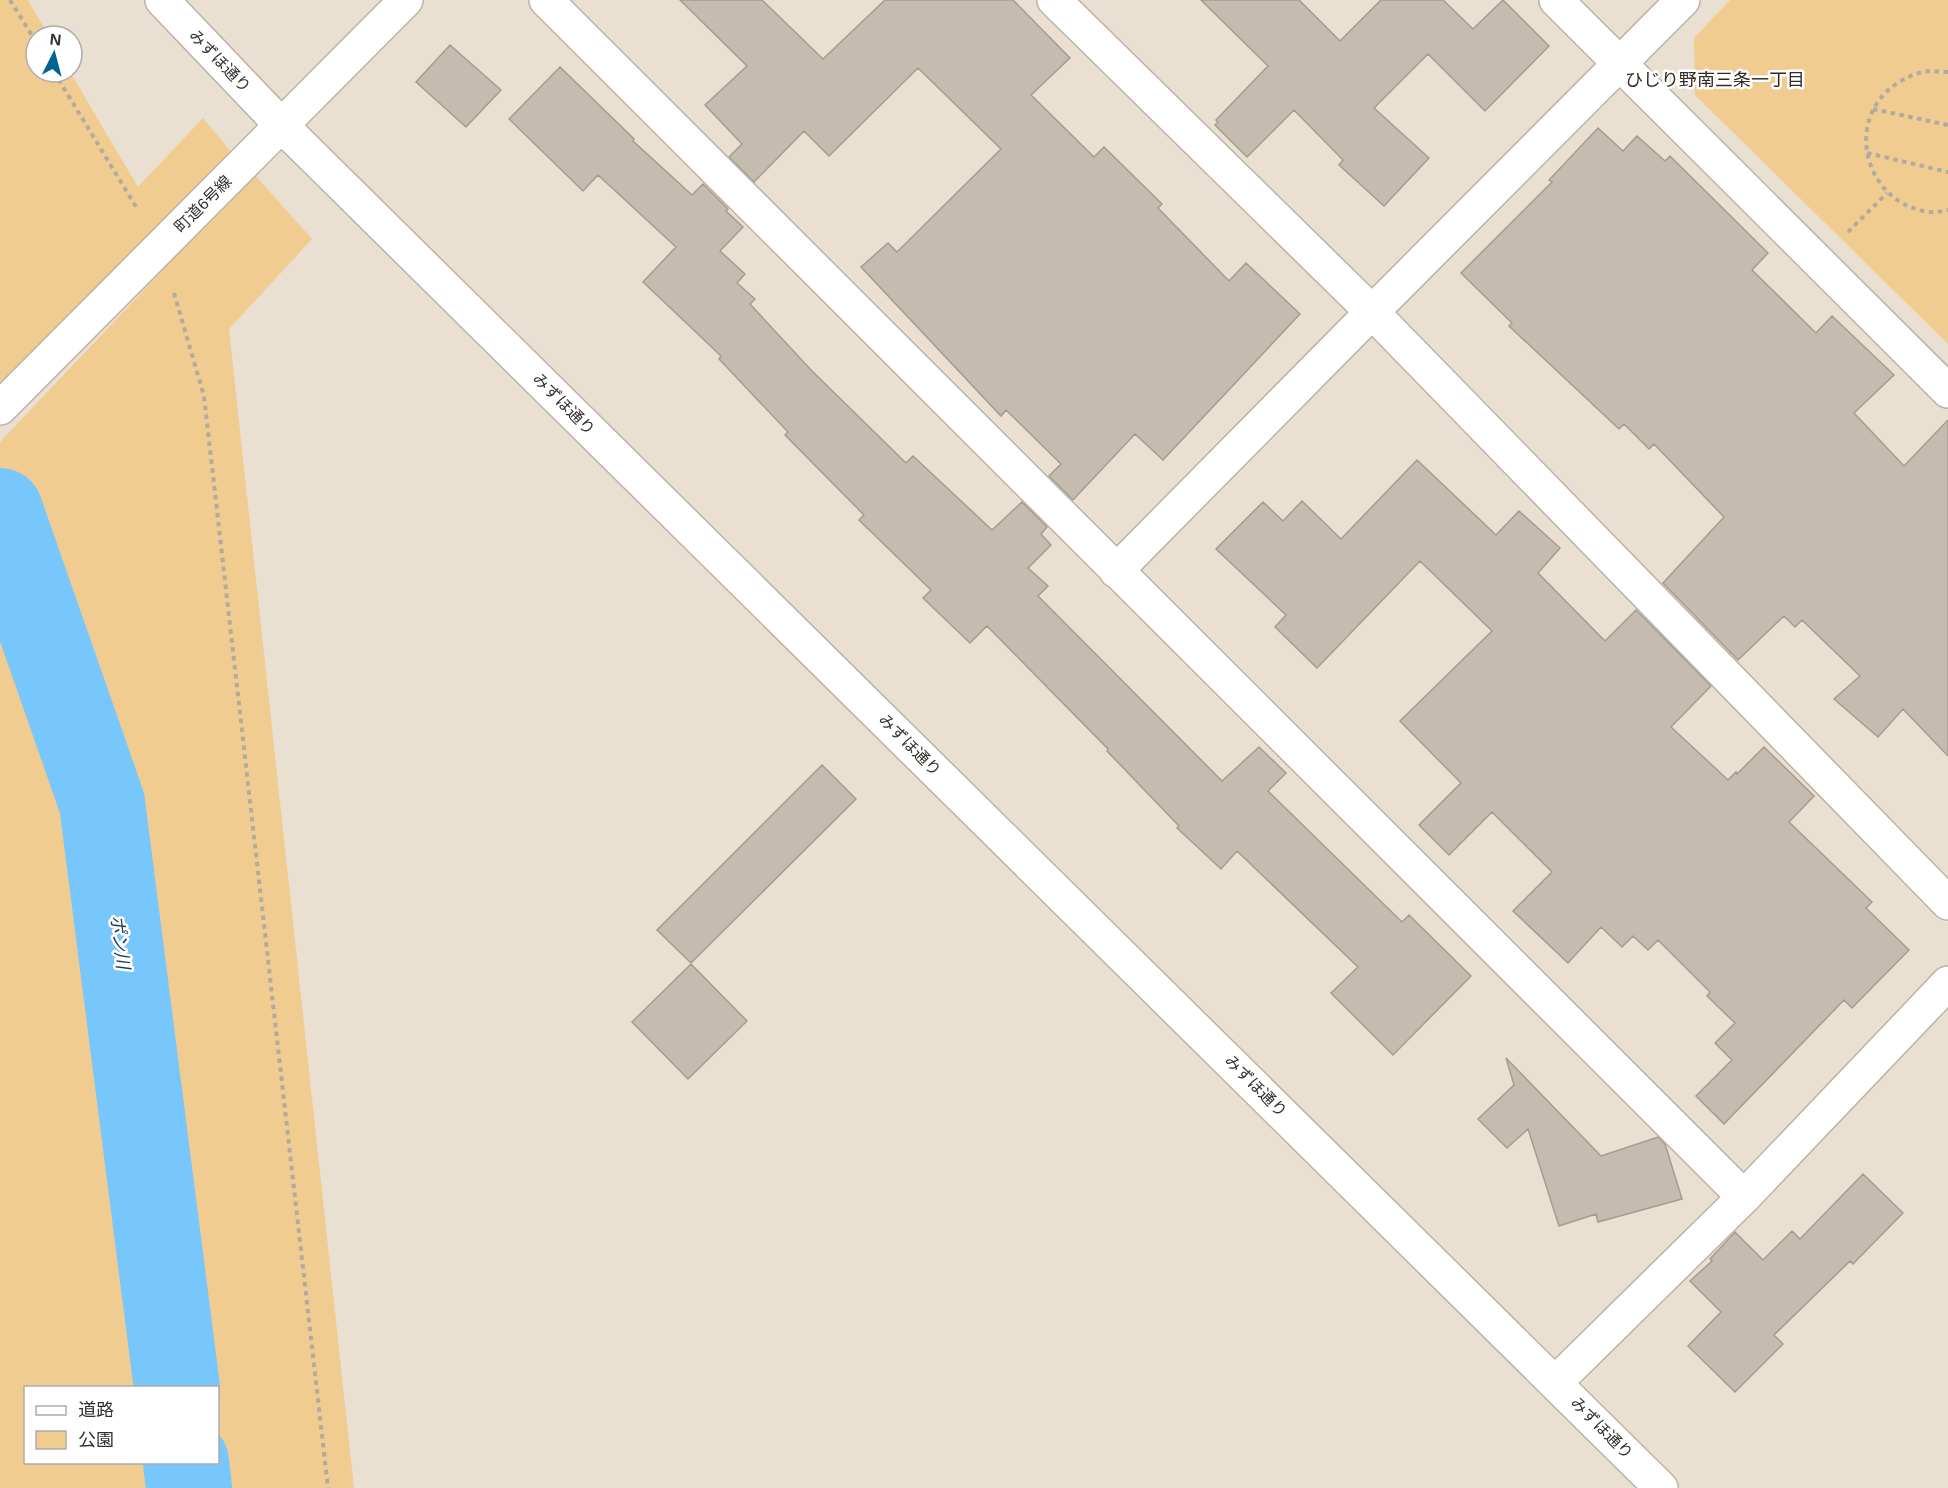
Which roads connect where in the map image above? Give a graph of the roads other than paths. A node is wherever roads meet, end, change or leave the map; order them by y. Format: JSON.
{"nodes":[{"id":1,"x":162,"y":0,"type":"edge"},
{"id":2,"x":406,"y":0,"type":"edge"},
{"id":3,"x":546,"y":0,"type":"edge"},
{"id":4,"x":1054,"y":0,"type":"edge"},
{"id":5,"x":1556,"y":0,"type":"edge"},
{"id":6,"x":1683,"y":0,"type":"edge"},
{"id":7,"x":1621,"y":64,"type":"junction"},
{"id":8,"x":282,"y":126,"type":"junction"},
{"id":9,"x":1372,"y":312,"type":"junction"},
{"id":10,"x":1948,"y":390,"type":"edge"},
{"id":11,"x":0,"y":408,"type":"edge"},
{"id":12,"x":1116,"y":571,"type":"junction"},
{"id":13,"x":1948,"y":903,"type":"edge"},
{"id":14,"x":1948,"y":983,"type":"edge"},
{"id":15,"x":1744,"y":1197,"type":"junction"},
{"id":16,"x":1556,"y":1382,"type":"junction"},
{"id":17,"x":1661,"y":1488,"type":"edge"}],
"edges":[{"from":1,"to":8,"type":"street","name":"みずほ通り"},
{"from":2,"to":8,"type":"street","name":"町道6号線"},
{"from":3,"to":12,"type":"street"},
{"from":4,"to":9,"type":"street"},
{"from":5,"to":7,"type":"street"},
{"from":6,"to":7,"type":"street"},
{"from":7,"to":9,"type":"street"},
{"from":7,"to":10,"type":"street"},
{"from":8,"to":11,"type":"street","name":"町道6号線"},
{"from":8,"to":16,"type":"street","name":"みずほ通り"},
{"from":9,"to":12,"type":"street"},
{"from":9,"to":13,"type":"street"},
{"from":12,"to":15,"type":"street"},
{"from":14,"to":15,"type":"street"},
{"from":15,"to":16,"type":"street"},
{"from":16,"to":17,"type":"street","name":"みずほ通り"}]}
